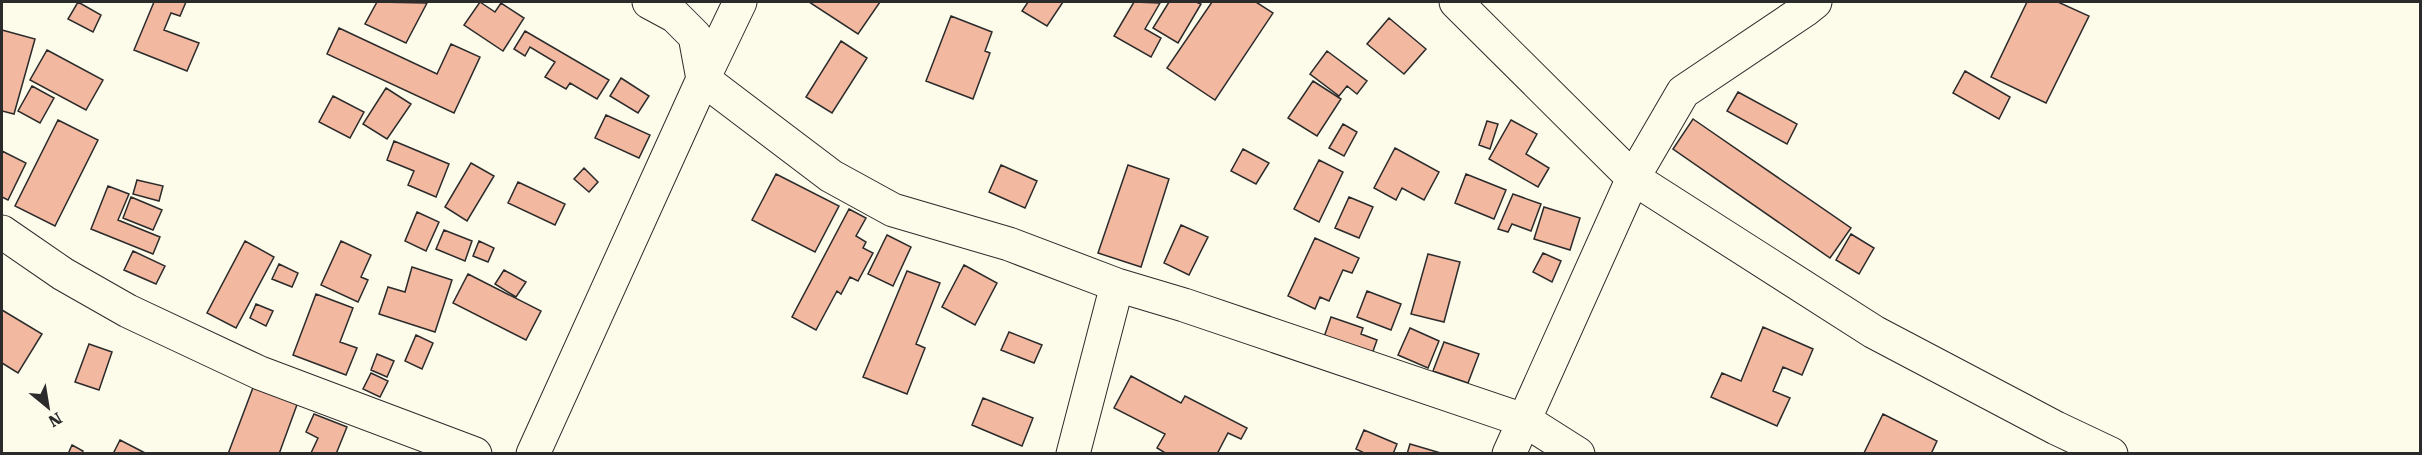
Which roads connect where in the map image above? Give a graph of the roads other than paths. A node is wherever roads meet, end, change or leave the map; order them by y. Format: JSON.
{"nodes":[{"id":1,"x":649,"y":2,"type":"edge"},
{"id":2,"x":740,"y":2,"type":"edge"},
{"id":3,"x":1456,"y":2,"type":"edge"},
{"id":4,"x":1815,"y":2,"type":"edge"},
{"id":5,"x":703,"y":79,"type":"junction"},
{"id":6,"x":1633,"y":178,"type":"junction"},
{"id":7,"x":2,"y":232,"type":"edge"},
{"id":8,"x":1118,"y":285,"type":"junction"},
{"id":9,"x":1526,"y":421,"type":"junction"},
{"id":10,"x":2052,"y":441,"type":"edge"},
{"id":11,"x":475,"y":453,"type":"edge"},
{"id":12,"x":533,"y":453,"type":"edge"},
{"id":13,"x":1073,"y":453,"type":"edge"},
{"id":14,"x":1509,"y":453,"type":"edge"},
{"id":15,"x":1578,"y":453,"type":"edge"},
{"id":16,"x":2111,"y":453,"type":"edge"}],
"edges":[{"from":1,"to":5,"type":"street"},
{"from":2,"to":5,"type":"street"},
{"from":3,"to":6,"type":"street"},
{"from":4,"to":6,"type":"street"},
{"from":5,"to":8,"type":"street"},
{"from":5,"to":12,"type":"street"},
{"from":6,"to":9,"type":"street"},
{"from":6,"to":10,"type":"street"},
{"from":7,"to":11,"type":"street"},
{"from":8,"to":9,"type":"street"},
{"from":8,"to":13,"type":"street"},
{"from":9,"to":14,"type":"street"},
{"from":9,"to":15,"type":"street"},
{"from":10,"to":16,"type":"street"}]}
